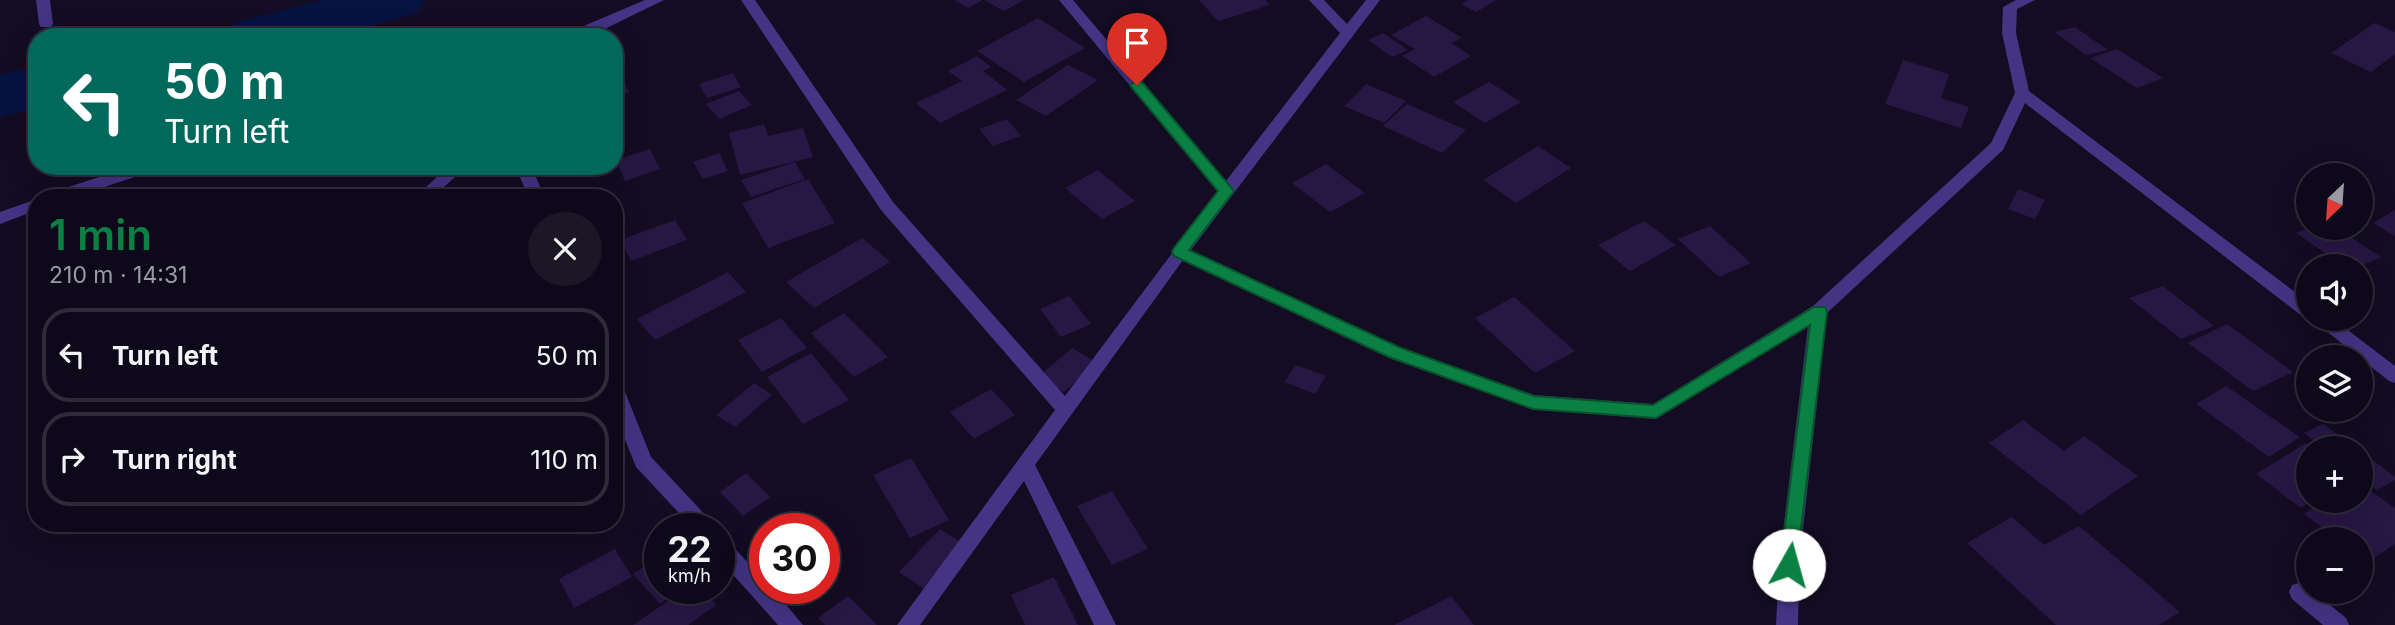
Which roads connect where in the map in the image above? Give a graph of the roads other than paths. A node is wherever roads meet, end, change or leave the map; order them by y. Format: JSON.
{"nodes":[{"id":1,"x":43,"y":0,"type":"edge"},
{"id":2,"x":657,"y":0,"type":"edge"},
{"id":3,"x":748,"y":0,"type":"edge"},
{"id":4,"x":1066,"y":0,"type":"edge"},
{"id":5,"x":1316,"y":0,"type":"edge"},
{"id":6,"x":1373,"y":0,"type":"edge"},
{"id":7,"x":2028,"y":0,"type":"edge"},
{"id":8,"x":46,"y":24,"type":"dead end"},
{"id":9,"x":594,"y":28,"type":"edge"},
{"id":10,"x":1348,"y":33,"type":"junction"},
{"id":11,"x":2022,"y":93,"type":"junction"},
{"id":12,"x":122,"y":175,"type":"edge"},
{"id":13,"x":449,"y":175,"type":"edge"},
{"id":14,"x":80,"y":189,"type":"edge"},
{"id":15,"x":432,"y":189,"type":"edge"},
{"id":16,"x":1226,"y":191,"type":"junction"},
{"id":17,"x":28,"y":207,"type":"edge"},
{"id":18,"x":0,"y":218,"type":"edge"},
{"id":19,"x":1180,"y":252,"type":"junction"},
{"id":20,"x":2296,"y":302,"type":"edge"},
{"id":21,"x":1819,"y":312,"type":"junction"},
{"id":22,"x":2336,"y":331,"type":"edge"},
{"id":23,"x":2395,"y":376,"type":"edge"},
{"id":24,"x":1065,"y":409,"type":"junction"},
{"id":25,"x":623,"y":410,"type":"edge"},
{"id":26,"x":1025,"y":464,"type":"junction"},
{"id":27,"x":691,"y":513,"type":"edge"},
{"id":28,"x":735,"y":563,"type":"edge"},
{"id":29,"x":2314,"y":604,"type":"edge"},
{"id":30,"x":792,"y":625,"type":"edge"},
{"id":31,"x":908,"y":625,"type":"edge"},
{"id":32,"x":1105,"y":625,"type":"edge"},
{"id":33,"x":1787,"y":625,"type":"edge"},
{"id":34,"x":2338,"y":625,"type":"edge"}],
"edges":[{"from":1,"to":8,"type":"street"},
{"from":2,"to":9,"type":"street"},
{"from":3,"to":24,"type":"street"},
{"from":4,"to":16,"type":"street"},
{"from":5,"to":10,"type":"street"},
{"from":6,"to":10,"type":"street"},
{"from":7,"to":11,"type":"street"},
{"from":10,"to":16,"type":"street"},
{"from":11,"to":20,"type":"street"},
{"from":11,"to":21,"type":"street"},
{"from":12,"to":14,"type":"street"},
{"from":13,"to":15,"type":"street"},
{"from":16,"to":19,"type":"street"},
{"from":17,"to":18,"type":"street"},
{"from":19,"to":21,"type":"street"},
{"from":19,"to":24,"type":"street"},
{"from":21,"to":33,"type":"street"},
{"from":22,"to":23,"type":"street"},
{"from":24,"to":26,"type":"street"},
{"from":25,"to":27,"type":"street"},
{"from":26,"to":31,"type":"street"},
{"from":26,"to":32,"type":"street"},
{"from":28,"to":30,"type":"street"},
{"from":29,"to":34,"type":"street"}]}
